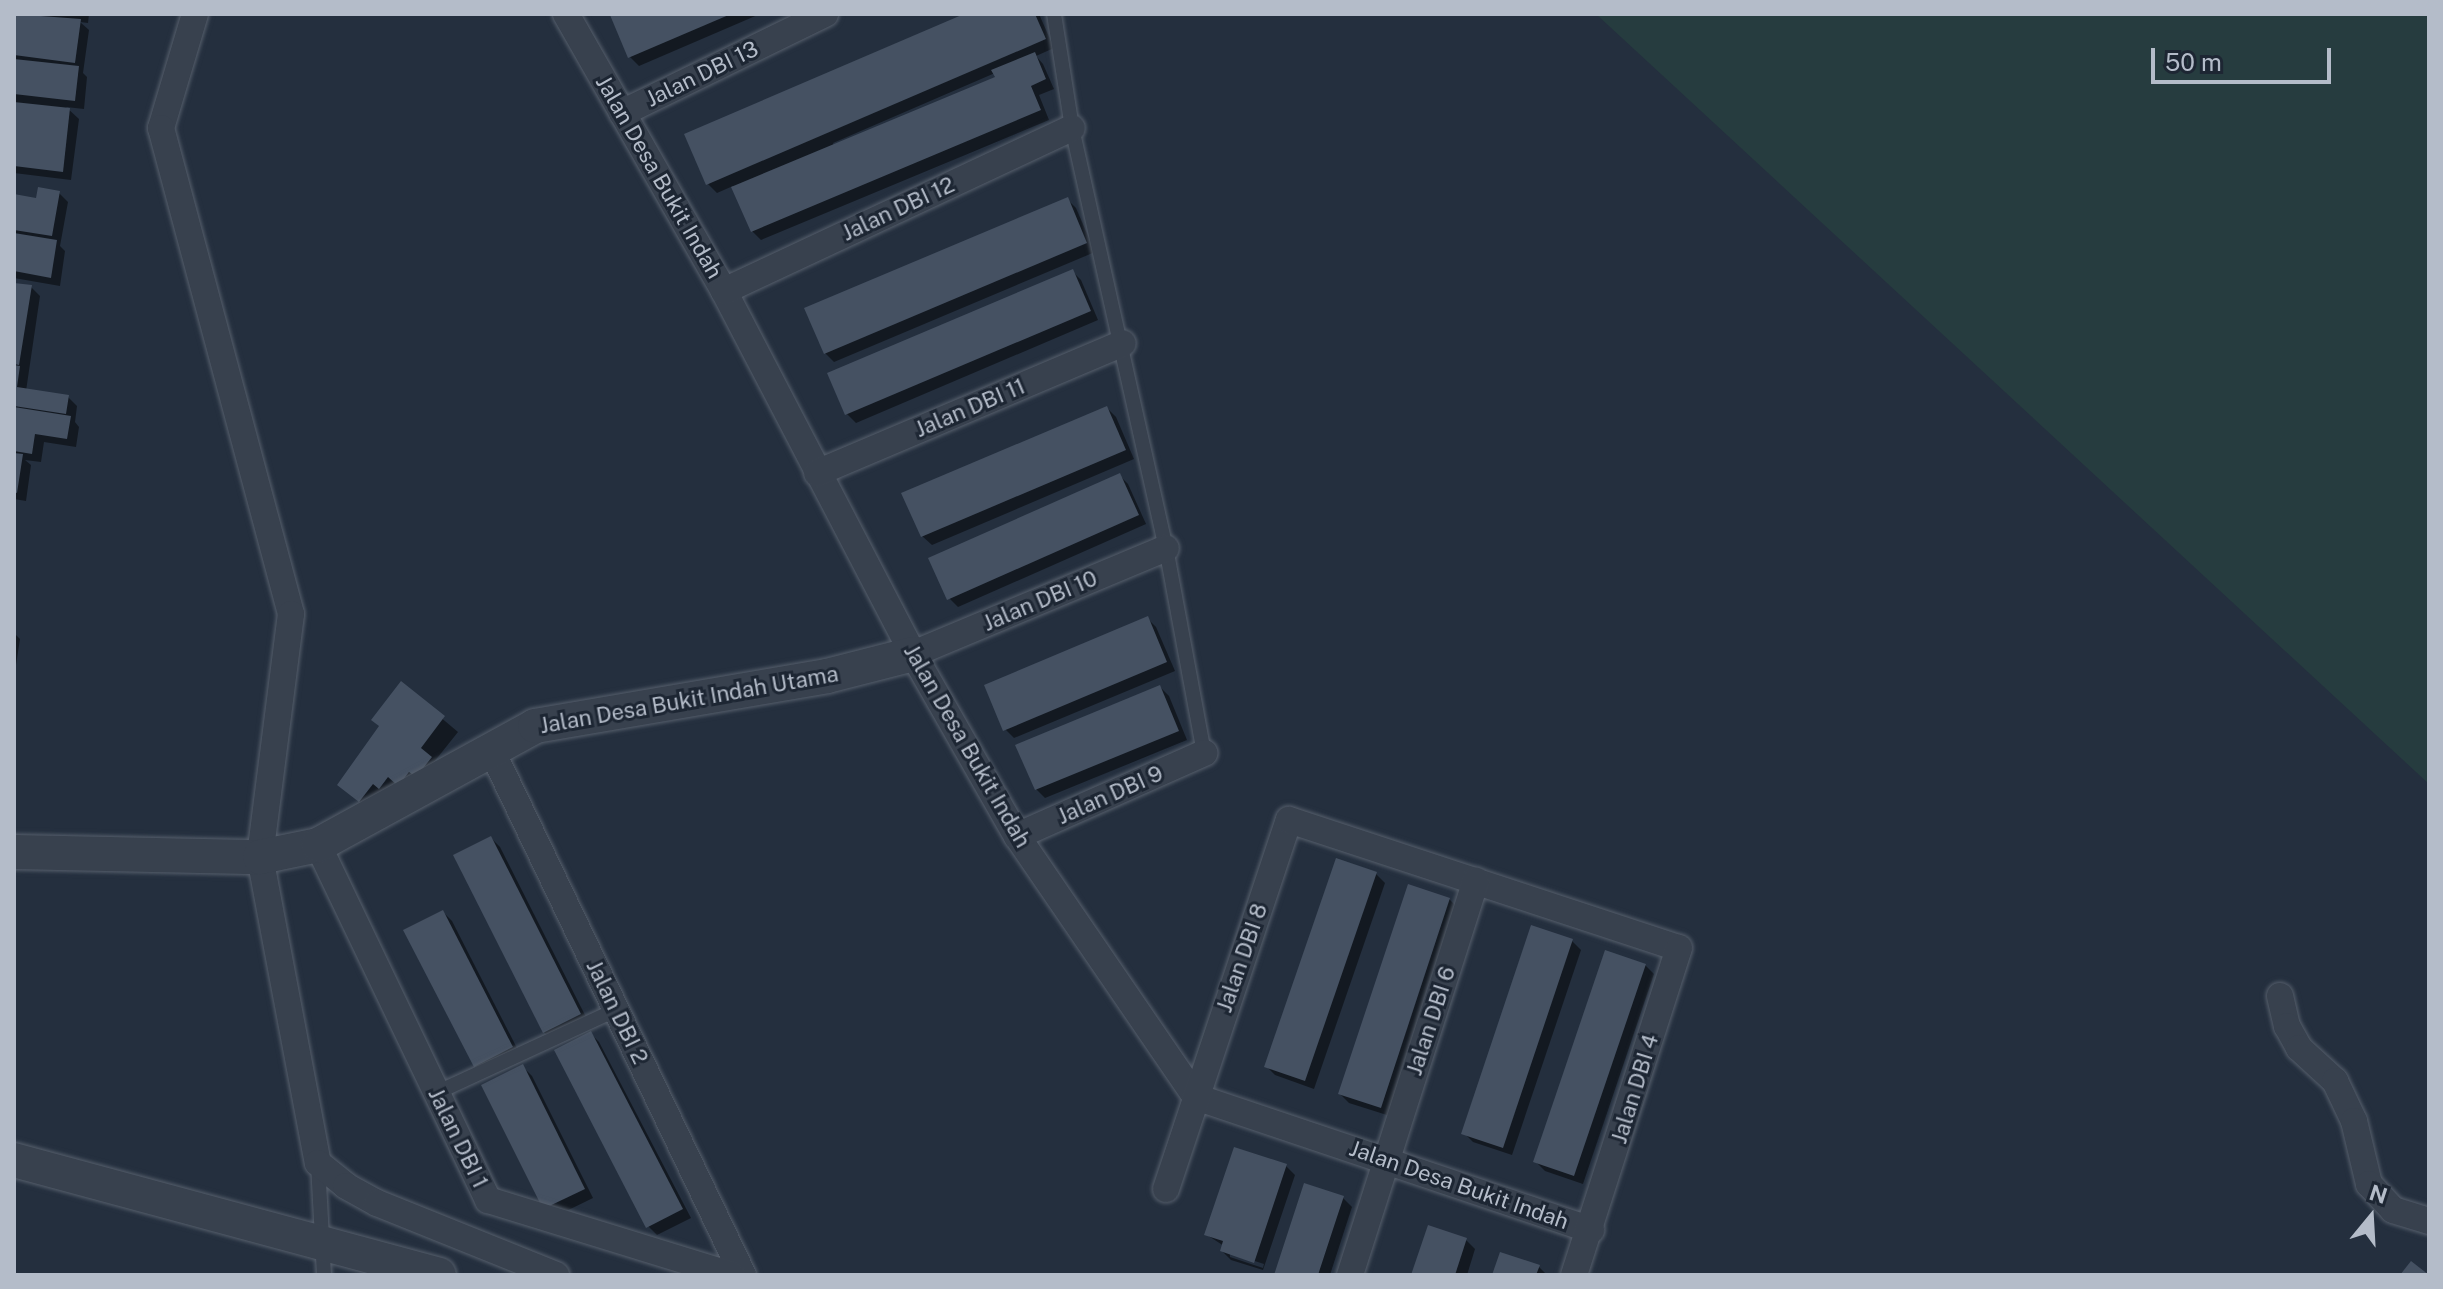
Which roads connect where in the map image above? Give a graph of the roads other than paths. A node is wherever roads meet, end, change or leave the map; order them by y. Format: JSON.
{"nodes":[{"id":1,"x":195,"y":14,"type":"edge"},
{"id":2,"x":566,"y":14,"type":"edge"},
{"id":3,"x":825,"y":14,"type":"edge"},
{"id":4,"x":1054,"y":14,"type":"edge"},
{"id":5,"x":622,"y":113,"type":"junction"},
{"id":6,"x":1072,"y":128,"type":"junction"},
{"id":7,"x":724,"y":291,"type":"junction"},
{"id":8,"x":1123,"y":343,"type":"junction"},
{"id":9,"x":817,"y":473,"type":"junction"},
{"id":10,"x":1166,"y":548,"type":"junction"},
{"id":11,"x":913,"y":654,"type":"junction"},
{"id":12,"x":491,"y":749,"type":"junction"},
{"id":13,"x":1204,"y":753,"type":"joint"},
{"id":14,"x":1017,"y":836,"type":"junction"},
{"id":15,"x":318,"y":845,"type":"junction"},
{"id":16,"x":14,"y":852,"type":"edge"},
{"id":17,"x":260,"y":857,"type":"junction"},
{"id":18,"x":1476,"y":881,"type":"junction"},
{"id":19,"x":2280,"y":996,"type":"dead end"},
{"id":20,"x":616,"y":1010,"type":"junction"},
{"id":21,"x":436,"y":1093,"type":"junction"},
{"id":22,"x":1196,"y":1097,"type":"junction"},
{"id":23,"x":14,"y":1160,"type":"edge"},
{"id":24,"x":1386,"y":1161,"type":"junction"},
{"id":25,"x":318,"y":1163,"type":"junction"},
{"id":26,"x":1166,"y":1189,"type":"dead end"},
{"id":27,"x":2429,"y":1221,"type":"edge"},
{"id":28,"x":1591,"y":1230,"type":"junction"},
{"id":29,"x":324,"y":1259,"type":"edge"},
{"id":30,"x":439,"y":1275,"type":"edge"},
{"id":31,"x":556,"y":1275,"type":"edge"},
{"id":32,"x":732,"y":1275,"type":"edge"},
{"id":33,"x":743,"y":1275,"type":"edge"},
{"id":34,"x":1350,"y":1275,"type":"edge"},
{"id":35,"x":1574,"y":1275,"type":"edge"}],
"edges":[{"from":1,"to":17,"type":"street"},
{"from":2,"to":5,"type":"street","name":"Jalan Desa Bukit Indah"},
{"from":3,"to":5,"type":"street","name":"Jalan DBI 13"},
{"from":4,"to":6,"type":"lane"},
{"from":5,"to":7,"type":"street","name":"Jalan Desa Bukit Indah"},
{"from":6,"to":7,"type":"street","name":"Jalan DBI 12"},
{"from":6,"to":8,"type":"lane"},
{"from":7,"to":9,"type":"street","name":"Jalan Desa Bukit Indah"},
{"from":8,"to":9,"type":"street","name":"Jalan DBI 11"},
{"from":8,"to":10,"type":"lane"},
{"from":9,"to":11,"type":"street","name":"Jalan Desa Bukit Indah"},
{"from":10,"to":11,"type":"street","name":"Jalan DBI 10"},
{"from":10,"to":13,"type":"lane"},
{"from":11,"to":12,"type":"street","name":"Jalan Desa Bukit Indah Utama"},
{"from":11,"to":14,"type":"street","name":"Jalan Desa Bukit Indah"},
{"from":12,"to":15,"type":"street","name":"Jalan Desa Bukit Indah Utama"},
{"from":12,"to":20,"type":"street","name":"Jalan DBI 2"},
{"from":13,"to":14,"type":"street","name":"Jalan DBI 9"},
{"from":14,"to":22,"type":"street","name":"Jalan Desa Bukit Indah"},
{"from":15,"to":17,"type":"street","name":"Jalan Desa Bukit Indah Utama"},
{"from":15,"to":21,"type":"street","name":"Jalan DBI 1"},
{"from":16,"to":17,"type":"street","name":"Jalan Desa Bukit Indah Utama"},
{"from":17,"to":25,"type":"street"},
{"from":18,"to":22,"type":"street","name":"Jalan DBI 8"},
{"from":18,"to":24,"type":"street","name":"Jalan DBI 6"},
{"from":18,"to":28,"type":"street","name":"Jalan DBI 4"},
{"from":19,"to":27,"type":"street"},
{"from":20,"to":21,"type":"lane"},
{"from":20,"to":33,"type":"street","name":"Jalan DBI 2"},
{"from":21,"to":32,"type":"street","name":"Jalan DBI 1"},
{"from":22,"to":24,"type":"street","name":"Jalan Desa Bukit Indah"},
{"from":22,"to":26,"type":"street","name":"Jalan DBI 8"},
{"from":23,"to":29,"type":"street"},
{"from":24,"to":28,"type":"street","name":"Jalan Desa Bukit Indah"},
{"from":24,"to":34,"type":"street","name":"Jalan DBI 6"},
{"from":25,"to":29,"type":"lane"},
{"from":25,"to":31,"type":"street"},
{"from":28,"to":35,"type":"street","name":"Jalan DBI 4"},
{"from":29,"to":30,"type":"street"}]}
